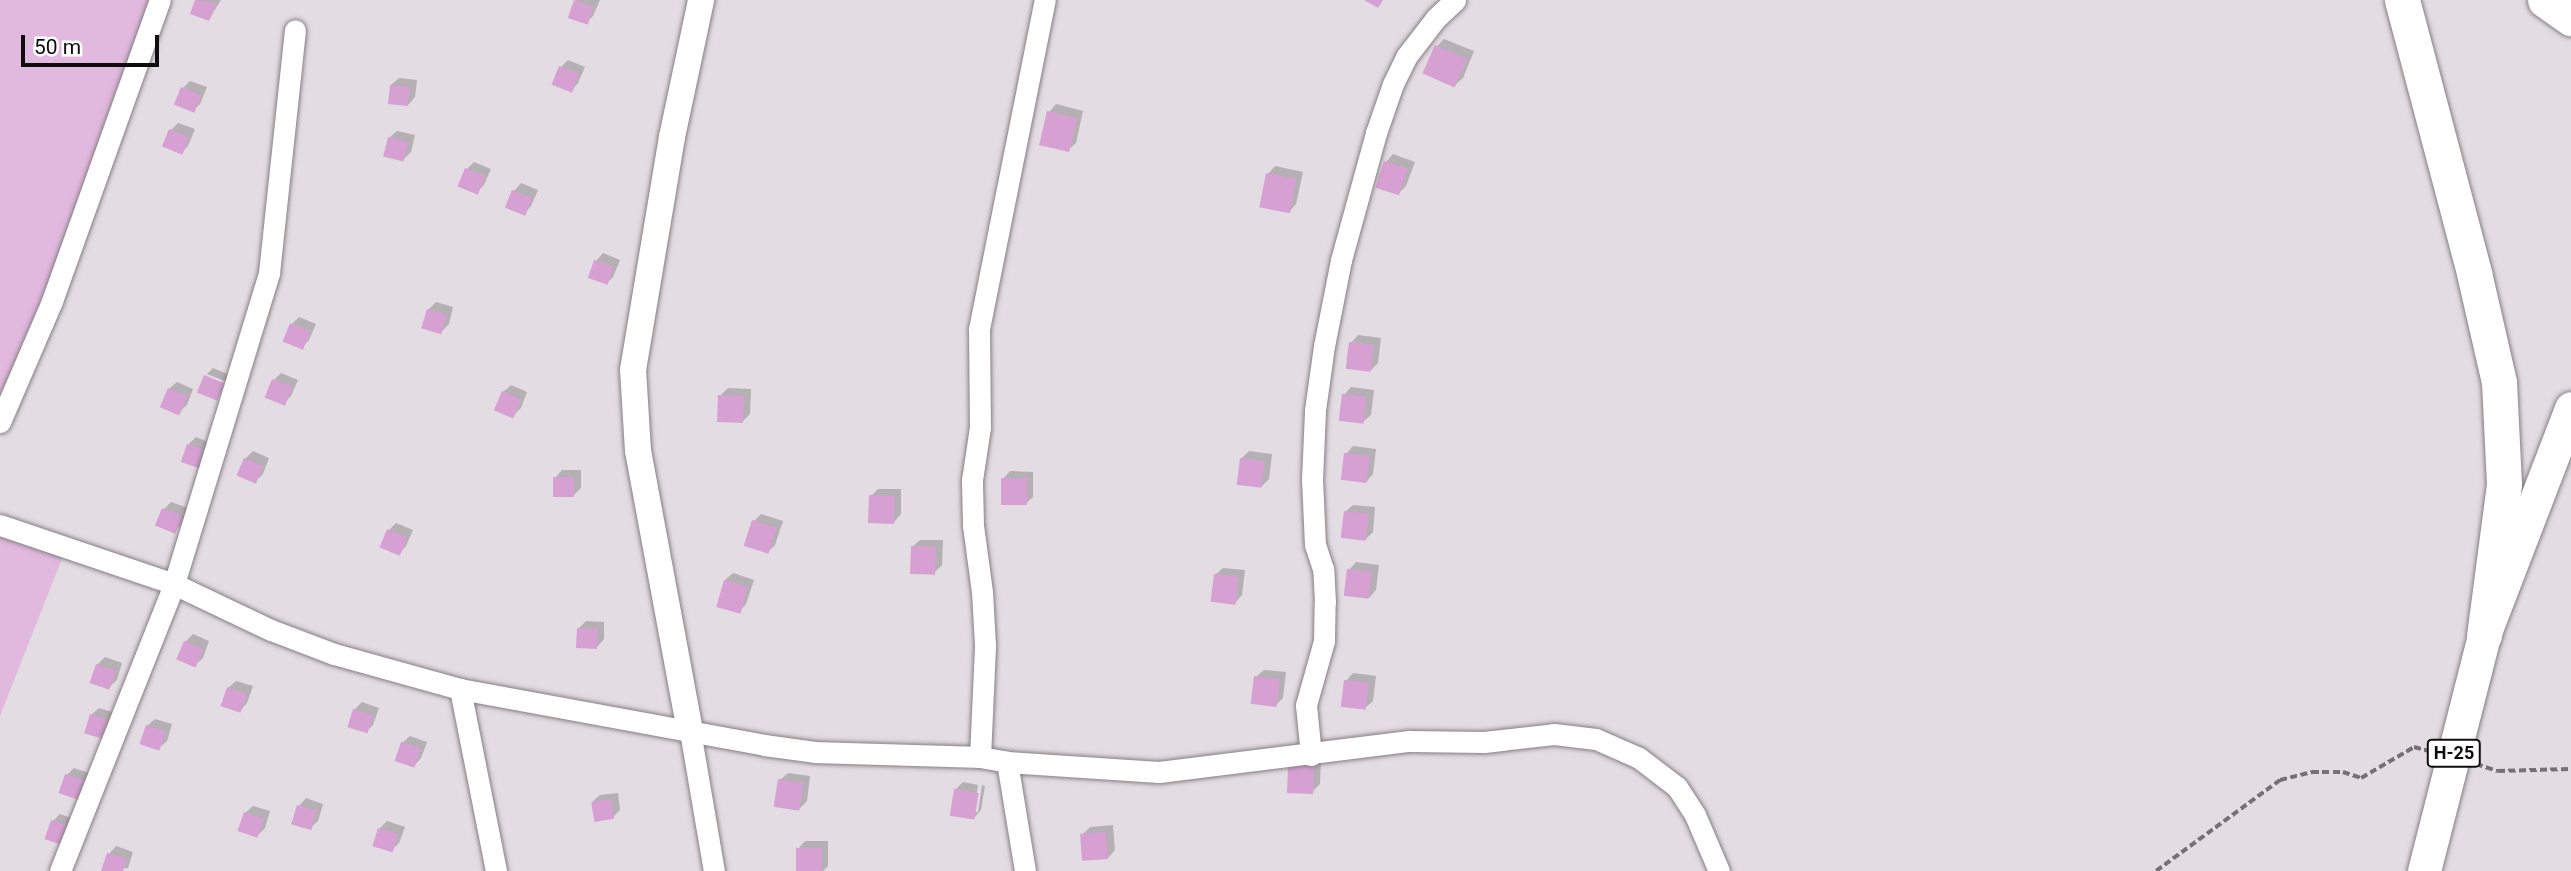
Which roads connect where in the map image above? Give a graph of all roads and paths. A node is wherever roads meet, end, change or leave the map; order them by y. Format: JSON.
{"nodes":[{"id":1,"x":160,"y":0,"type":"edge"},
{"id":2,"x":701,"y":0,"type":"edge"},
{"id":3,"x":1045,"y":0,"type":"edge"},
{"id":4,"x":1455,"y":0,"type":"edge"},
{"id":5,"x":2402,"y":0,"type":"edge"},
{"id":6,"x":2545,"y":0,"type":"edge"},
{"id":7,"x":2571,"y":18,"type":"edge"},
{"id":8,"x":295,"y":30,"type":"dead end"},
{"id":9,"x":2571,"y":383,"type":"edge"},
{"id":10,"x":2571,"y":408,"type":"edge"},
{"id":11,"x":0,"y":422,"type":"edge"},
{"id":12,"x":2547,"y":466,"type":"junction"},
{"id":13,"x":0,"y":525,"type":"edge"},
{"id":14,"x":174,"y":584,"type":"junction"},
{"id":15,"x":2484,"y":635,"type":"junction"},
{"id":16,"x":460,"y":688,"type":"junction"},
{"id":17,"x":690,"y":731,"type":"junction"},
{"id":18,"x":2431,"y":752,"type":"dead end"},
{"id":19,"x":1311,"y":755,"type":"junction"},
{"id":20,"x":980,"y":757,"type":"junction"},
{"id":21,"x":1007,"y":762,"type":"junction"},
{"id":22,"x":2474,"y":764,"type":"dead end"},
{"id":23,"x":2571,"y":769,"type":"edge"},
{"id":24,"x":60,"y":871,"type":"edge"},
{"id":25,"x":496,"y":871,"type":"edge"},
{"id":26,"x":714,"y":871,"type":"edge"},
{"id":27,"x":1025,"y":871,"type":"edge"},
{"id":28,"x":1719,"y":871,"type":"edge"},
{"id":29,"x":2156,"y":871,"type":"edge"},
{"id":30,"x":2424,"y":871,"type":"edge"}],
"edges":[{"from":1,"to":11,"type":"street"},
{"from":2,"to":17,"type":"street"},
{"from":3,"to":20,"type":"street"},
{"from":4,"to":19,"type":"street"},
{"from":5,"to":15,"type":"highway"},
{"from":6,"to":7,"type":"highway"},
{"from":8,"to":14,"type":"street"},
{"from":9,"to":12,"type":"main road","number":"Н-25"},
{"from":10,"to":12,"type":"main road","number":"Н-25"},
{"from":12,"to":15,"type":"main road","number":"Н-25"},
{"from":13,"to":14,"type":"street"},
{"from":14,"to":16,"type":"street"},
{"from":14,"to":24,"type":"street"},
{"from":15,"to":30,"type":"main road","number":"Н-25"},
{"from":16,"to":17,"type":"street"},
{"from":16,"to":25,"type":"street"},
{"from":17,"to":20,"type":"street"},
{"from":17,"to":26,"type":"street"},
{"from":18,"to":29,"type":"path"},
{"from":19,"to":21,"type":"street"},
{"from":19,"to":28,"type":"street"},
{"from":20,"to":21,"type":"street"},
{"from":21,"to":27,"type":"street"},
{"from":22,"to":23,"type":"path"}]}
